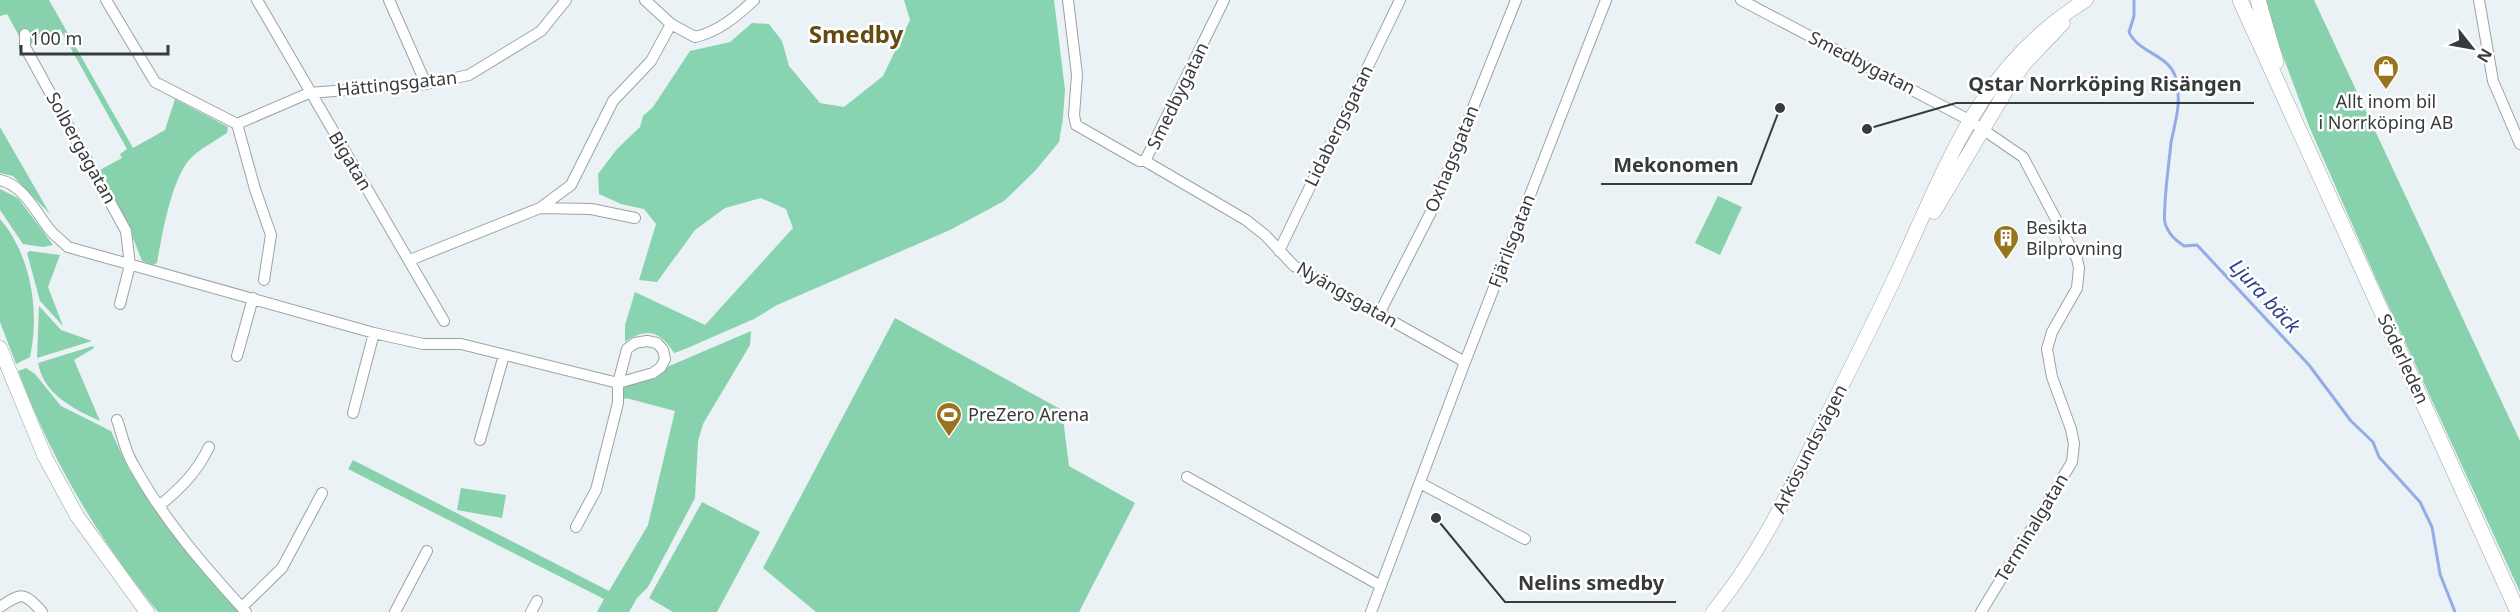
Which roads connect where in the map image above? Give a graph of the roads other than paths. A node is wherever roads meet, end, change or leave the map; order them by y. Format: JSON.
{"nodes":[{"id":1,"x":106,"y":0,"type":"edge"},
{"id":2,"x":257,"y":0,"type":"edge"},
{"id":3,"x":389,"y":0,"type":"edge"},
{"id":4,"x":566,"y":0,"type":"edge"},
{"id":5,"x":645,"y":0,"type":"edge"},
{"id":6,"x":754,"y":0,"type":"edge"},
{"id":7,"x":1068,"y":0,"type":"edge"},
{"id":8,"x":1224,"y":0,"type":"edge"},
{"id":9,"x":1400,"y":0,"type":"edge"},
{"id":10,"x":1516,"y":0,"type":"edge"},
{"id":11,"x":1606,"y":0,"type":"edge"},
{"id":12,"x":1741,"y":0,"type":"edge"},
{"id":13,"x":2087,"y":0,"type":"edge"},
{"id":14,"x":2240,"y":0,"type":"edge"},
{"id":15,"x":2249,"y":0,"type":"edge"},
{"id":16,"x":2258,"y":0,"type":"edge"},
{"id":17,"x":2481,"y":0,"type":"edge"},
{"id":18,"x":672,"y":24,"type":"junction"},
{"id":19,"x":25,"y":34,"type":"dead end"},
{"id":20,"x":2278,"y":70,"type":"junction"},
{"id":21,"x":426,"y":84,"type":"junction"},
{"id":22,"x":309,"y":93,"type":"junction"},
{"id":23,"x":2288,"y":106,"type":"junction"},
{"id":24,"x":1969,"y":120,"type":"junction"},
{"id":25,"x":237,"y":124,"type":"junction"},
{"id":26,"x":1982,"y":128,"type":"junction"},
{"id":27,"x":2520,"y":144,"type":"edge"},
{"id":28,"x":1145,"y":161,"type":"junction"},
{"id":29,"x":0,"y":180,"type":"edge"},
{"id":30,"x":540,"y":208,"type":"junction"},
{"id":31,"x":635,"y":218,"type":"dead end"},
{"id":32,"x":1279,"y":251,"type":"junction"},
{"id":33,"x":410,"y":260,"type":"junction"},
{"id":34,"x":130,"y":265,"type":"junction"},
{"id":35,"x":1894,"y":278,"type":"junction"},
{"id":36,"x":264,"y":280,"type":"dead end"},
{"id":37,"x":253,"y":298,"type":"junction"},
{"id":38,"x":120,"y":304,"type":"dead end"},
{"id":39,"x":1378,"y":314,"type":"junction"},
{"id":40,"x":444,"y":321,"type":"dead end"},
{"id":41,"x":374,"y":333,"type":"junction"},
{"id":42,"x":0,"y":348,"type":"edge"},
{"id":43,"x":237,"y":356,"type":"dead end"},
{"id":44,"x":504,"y":356,"type":"junction"},
{"id":45,"x":1465,"y":362,"type":"junction"},
{"id":46,"x":618,"y":383,"type":"junction"},
{"id":47,"x":353,"y":413,"type":"dead end"},
{"id":48,"x":117,"y":420,"type":"dead end"},
{"id":49,"x":480,"y":440,"type":"dead end"},
{"id":50,"x":209,"y":447,"type":"dead end"},
{"id":51,"x":1187,"y":477,"type":"dead end"},
{"id":52,"x":1420,"y":483,"type":"junction"},
{"id":53,"x":322,"y":493,"type":"dead end"},
{"id":54,"x":159,"y":506,"type":"junction"},
{"id":55,"x":576,"y":526,"type":"dead end"},
{"id":56,"x":1525,"y":539,"type":"dead end"},
{"id":57,"x":426,"y":551,"type":"dead end"},
{"id":58,"x":1381,"y":586,"type":"junction"},
{"id":59,"x":537,"y":601,"type":"dead end"},
{"id":60,"x":0,"y":607,"type":"edge"},
{"id":61,"x":244,"y":610,"type":"edge"},
{"id":62,"x":42,"y":612,"type":"edge"},
{"id":63,"x":147,"y":612,"type":"edge"},
{"id":64,"x":395,"y":612,"type":"edge"},
{"id":65,"x":531,"y":612,"type":"edge"},
{"id":66,"x":1371,"y":612,"type":"edge"},
{"id":67,"x":1713,"y":612,"type":"edge"},
{"id":68,"x":1981,"y":612,"type":"edge"},
{"id":69,"x":2518,"y":612,"type":"edge"}],
"edges":[{"from":1,"to":25,"type":"street"},
{"from":2,"to":22,"type":"street","name":"Bigatan"},
{"from":3,"to":21,"type":"street"},
{"from":4,"to":21,"type":"street","name":"Hättingsgatan"},
{"from":5,"to":18,"type":"street"},
{"from":6,"to":18,"type":"street"},
{"from":7,"to":28,"type":"street","name":"Smedbygatan"},
{"from":8,"to":28,"type":"street","name":"Smedbygatan"},
{"from":9,"to":32,"type":"street","name":"Lidabergsgatan"},
{"from":10,"to":39,"type":"street","name":"Oxhagsgatan"},
{"from":11,"to":45,"type":"street","name":"Fjärilsgatan"},
{"from":12,"to":24,"type":"street","name":"Smedbygatan"},
{"from":13,"to":24,"type":"main road","name":"Arkösundsvägen"},
{"from":13,"to":26,"type":"main road","name":"Arkösundsvägen"},
{"from":14,"to":23,"type":"main road","name":"Söderleden"},
{"from":15,"to":20,"type":"main road","name":"Söderleden"},
{"from":16,"to":20,"type":"main road","name":"Söderleden"},
{"from":17,"to":27,"type":"street"},
{"from":18,"to":30,"type":"street"},
{"from":19,"to":34,"type":"street","name":"Solbergagatan"},
{"from":20,"to":23,"type":"main road","name":"Söderleden"},
{"from":21,"to":22,"type":"street","name":"Hättingsgatan"},
{"from":22,"to":25,"type":"street","name":"Hättingsgatan"},
{"from":22,"to":33,"type":"street","name":"Bigatan"},
{"from":23,"to":69,"type":"main road","name":"Söderleden"},
{"from":24,"to":26,"type":"street","name":"Smedbygatan"},
{"from":24,"to":35,"type":"main road","name":"Arkösundsvägen"},
{"from":25,"to":36,"type":"street"},
{"from":26,"to":35,"type":"main road","name":"Arkösundsvägen"},
{"from":26,"to":68,"type":"street","name":"Terminalgatan"},
{"from":28,"to":32,"type":"street","name":"Nyängsgatan"},
{"from":29,"to":34,"type":"street"},
{"from":30,"to":31,"type":"street"},
{"from":30,"to":33,"type":"street"},
{"from":32,"to":39,"type":"street","name":"Nyängsgatan"},
{"from":33,"to":40,"type":"street","name":"Bigatan"},
{"from":34,"to":37,"type":"street"},
{"from":34,"to":38,"type":"street","name":"Solbergagatan"},
{"from":35,"to":67,"type":"main road","name":"Arkösundsvägen"},
{"from":37,"to":41,"type":"street"},
{"from":37,"to":43,"type":"street"},
{"from":39,"to":45,"type":"street","name":"Nyängsgatan"},
{"from":41,"to":44,"type":"street"},
{"from":41,"to":47,"type":"street"},
{"from":42,"to":63,"type":"main road"},
{"from":44,"to":46,"type":"street"},
{"from":44,"to":49,"type":"street"},
{"from":45,"to":52,"type":"street","name":"Fjärilsgatan"},
{"from":46,"to":46,"type":"street"},
{"from":46,"to":55,"type":"street"},
{"from":48,"to":54,"type":"street"},
{"from":50,"to":54,"type":"street"},
{"from":51,"to":58,"type":"street"},
{"from":52,"to":56,"type":"street"},
{"from":52,"to":58,"type":"street","name":"Fjärilsgatan"},
{"from":53,"to":61,"type":"street"},
{"from":54,"to":61,"type":"street"},
{"from":57,"to":64,"type":"street"},
{"from":58,"to":66,"type":"street","name":"Fjärilsgatan"},
{"from":59,"to":65,"type":"street"},
{"from":60,"to":62,"type":"street"}]}
